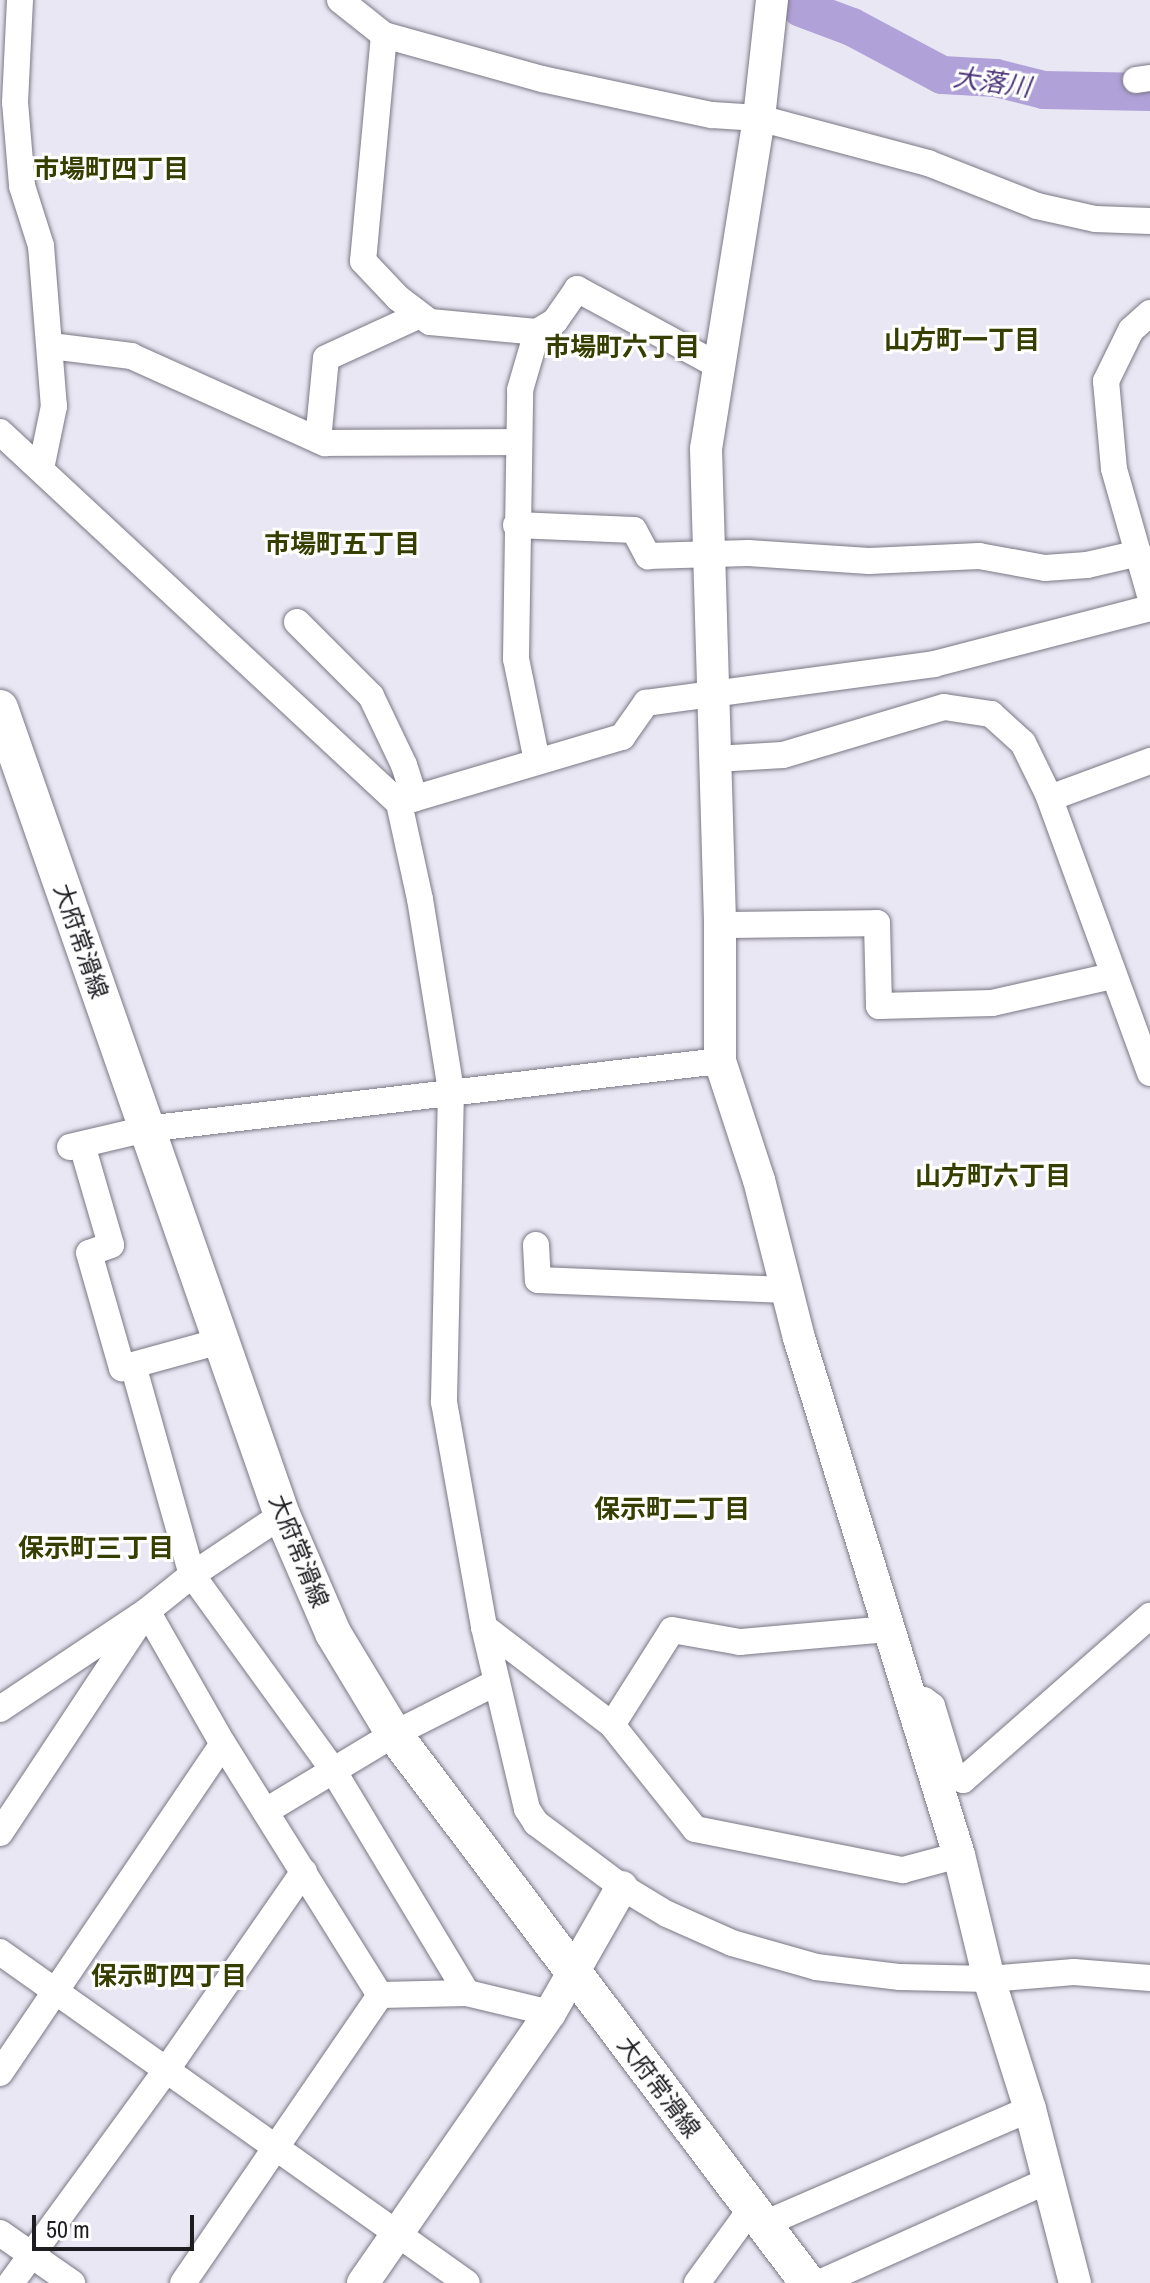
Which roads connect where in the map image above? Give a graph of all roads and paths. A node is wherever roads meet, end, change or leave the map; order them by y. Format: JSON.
{"nodes":[{"id":1,"x":20,"y":0,"type":"edge"},
{"id":2,"x":340,"y":0,"type":"edge"},
{"id":3,"x":772,"y":0,"type":"edge"},
{"id":4,"x":384,"y":35,"type":"junction"},
{"id":5,"x":759,"y":118,"type":"junction"},
{"id":6,"x":1150,"y":221,"type":"edge"},
{"id":7,"x":1150,"y":313,"type":"edge"},
{"id":8,"x":420,"y":315,"type":"junction"},
{"id":9,"x":537,"y":332,"type":"junction"},
{"id":10,"x":51,"y":346,"type":"junction"},
{"id":11,"x":717,"y":365,"type":"junction"},
{"id":12,"x":0,"y":432,"type":"edge"},
{"id":13,"x":318,"y":440,"type":"junction"},
{"id":14,"x":518,"y":442,"type":"junction"},
{"id":15,"x":41,"y":469,"type":"junction"},
{"id":16,"x":516,"y":525,"type":"junction"},
{"id":17,"x":1139,"y":553,"type":"junction"},
{"id":18,"x":709,"y":554,"type":"junction"},
{"id":19,"x":1150,"y":595,"type":"edge"},
{"id":20,"x":1150,"y":608,"type":"edge"},
{"id":21,"x":297,"y":622,"type":"dead end"},
{"id":22,"x":934,"y":664,"type":"junction"},
{"id":23,"x":712,"y":693,"type":"junction"},
{"id":24,"x":944,"y":707,"type":"junction"},
{"id":25,"x":2,"y":722,"type":"edge"},
{"id":26,"x":715,"y":759,"type":"junction"},
{"id":27,"x":537,"y":761,"type":"junction"},
{"id":28,"x":1150,"y":761,"type":"edge"},
{"id":29,"x":1050,"y":798,"type":"junction"},
{"id":30,"x":407,"y":801,"type":"junction"},
{"id":31,"x":720,"y":925,"type":"junction"},
{"id":32,"x":1112,"y":976,"type":"junction"},
{"id":33,"x":720,"y":1061,"type":"junction"},
{"id":34,"x":1150,"y":1073,"type":"edge"},
{"id":35,"x":451,"y":1091,"type":"junction"},
{"id":36,"x":146,"y":1129,"type":"junction"},
{"id":37,"x":536,"y":1245,"type":"dead end"},
{"id":38,"x":787,"y":1290,"type":"junction"},
{"id":39,"x":221,"y":1341,"type":"junction"},
{"id":40,"x":133,"y":1365,"type":"junction"},
{"id":41,"x":282,"y":1515,"type":"junction"},
{"id":42,"x":192,"y":1575,"type":"junction"},
{"id":43,"x":147,"y":1611,"type":"junction"},
{"id":44,"x":1148,"y":1620,"type":"edge"},
{"id":45,"x":484,"y":1627,"type":"junction"},
{"id":46,"x":889,"y":1629,"type":"junction"},
{"id":47,"x":497,"y":1682,"type":"junction"},
{"id":48,"x":911,"y":1698,"type":"junction"},
{"id":49,"x":0,"y":1709,"type":"edge"},
{"id":50,"x":612,"y":1725,"type":"junction"},
{"id":51,"x":394,"y":1734,"type":"junction"},
{"id":52,"x":223,"y":1744,"type":"junction"},
{"id":53,"x":333,"y":1770,"type":"junction"},
{"id":54,"x":266,"y":1811,"type":"junction"},
{"id":55,"x":0,"y":1833,"type":"edge"},
{"id":56,"x":959,"y":1855,"type":"junction"},
{"id":57,"x":304,"y":1871,"type":"junction"},
{"id":58,"x":622,"y":1887,"type":"junction"},
{"id":59,"x":0,"y":1952,"type":"edge"},
{"id":60,"x":573,"y":1974,"type":"junction"},
{"id":61,"x":1150,"y":1978,"type":"edge"},
{"id":62,"x":989,"y":1979,"type":"junction"},
{"id":63,"x":467,"y":1993,"type":"junction"},
{"id":64,"x":56,"y":1994,"type":"junction"},
{"id":65,"x":380,"y":1995,"type":"junction"},
{"id":66,"x":550,"y":2013,"type":"junction"},
{"id":67,"x":165,"y":2072,"type":"junction"},
{"id":68,"x":0,"y":2073,"type":"edge"},
{"id":69,"x":1030,"y":2109,"type":"junction"},
{"id":70,"x":276,"y":2151,"type":"junction"},
{"id":71,"x":1049,"y":2180,"type":"junction"},
{"id":72,"x":758,"y":2217,"type":"junction"},
{"id":73,"x":0,"y":2233,"type":"edge"},
{"id":74,"x":397,"y":2234,"type":"junction"},
{"id":75,"x":31,"y":2254,"type":"junction"},
{"id":76,"x":11,"y":2283,"type":"edge"},
{"id":77,"x":72,"y":2283,"type":"edge"},
{"id":78,"x":183,"y":2283,"type":"edge"},
{"id":79,"x":363,"y":2283,"type":"edge"},
{"id":80,"x":467,"y":2283,"type":"edge"},
{"id":81,"x":697,"y":2283,"type":"edge"},
{"id":82,"x":808,"y":2283,"type":"edge"},
{"id":83,"x":819,"y":2283,"type":"edge"},
{"id":84,"x":1075,"y":2283,"type":"edge"}],
"edges":[{"from":1,"to":10,"type":"street"},
{"from":2,"to":4,"type":"street"},
{"from":3,"to":5,"type":"street"},
{"from":4,"to":5,"type":"street"},
{"from":4,"to":8,"type":"street"},
{"from":5,"to":6,"type":"street"},
{"from":5,"to":11,"type":"street"},
{"from":7,"to":17,"type":"street"},
{"from":8,"to":9,"type":"street"},
{"from":8,"to":13,"type":"street"},
{"from":9,"to":11,"type":"street"},
{"from":9,"to":14,"type":"street"},
{"from":10,"to":13,"type":"street"},
{"from":10,"to":15,"type":"street"},
{"from":11,"to":18,"type":"street"},
{"from":12,"to":15,"type":"street"},
{"from":13,"to":14,"type":"street"},
{"from":14,"to":16,"type":"street"},
{"from":15,"to":30,"type":"street"},
{"from":16,"to":18,"type":"street"},
{"from":16,"to":27,"type":"street"},
{"from":17,"to":18,"type":"street"},
{"from":17,"to":19,"type":"street"},
{"from":18,"to":23,"type":"street"},
{"from":20,"to":22,"type":"street"},
{"from":21,"to":30,"type":"street"},
{"from":22,"to":23,"type":"street"},
{"from":22,"to":24,"type":"street"},
{"from":23,"to":26,"type":"street"},
{"from":23,"to":27,"type":"street"},
{"from":24,"to":26,"type":"street"},
{"from":24,"to":29,"type":"street"},
{"from":25,"to":36,"type":"main road","name":"大府常滑線"},
{"from":26,"to":31,"type":"street"},
{"from":27,"to":30,"type":"street"},
{"from":28,"to":29,"type":"street"},
{"from":29,"to":32,"type":"street"},
{"from":30,"to":35,"type":"street"},
{"from":31,"to":32,"type":"street"},
{"from":31,"to":33,"type":"street"},
{"from":32,"to":34,"type":"street"},
{"from":33,"to":35,"type":"street"},
{"from":33,"to":38,"type":"street"},
{"from":35,"to":36,"type":"street"},
{"from":35,"to":45,"type":"street"},
{"from":36,"to":39,"type":"main road","name":"大府常滑線"},
{"from":36,"to":40,"type":"street"},
{"from":37,"to":38,"type":"street"},
{"from":38,"to":46,"type":"street"},
{"from":39,"to":40,"type":"street"},
{"from":39,"to":41,"type":"main road","name":"大府常滑線"},
{"from":40,"to":42,"type":"street"},
{"from":41,"to":42,"type":"street"},
{"from":41,"to":51,"type":"main road","name":"大府常滑線"},
{"from":42,"to":43,"type":"street"},
{"from":42,"to":53,"type":"street"},
{"from":43,"to":49,"type":"street"},
{"from":43,"to":52,"type":"street"},
{"from":43,"to":55,"type":"street"},
{"from":44,"to":48,"type":"street"},
{"from":45,"to":47,"type":"street"},
{"from":45,"to":50,"type":"street"},
{"from":46,"to":48,"type":"street"},
{"from":46,"to":50,"type":"street"},
{"from":47,"to":51,"type":"street"},
{"from":47,"to":58,"type":"street"},
{"from":48,"to":56,"type":"street"},
{"from":50,"to":56,"type":"street"},
{"from":51,"to":53,"type":"street"},
{"from":51,"to":60,"type":"main road","name":"大府常滑線"},
{"from":52,"to":54,"type":"street"},
{"from":52,"to":64,"type":"street"},
{"from":53,"to":54,"type":"street"},
{"from":53,"to":63,"type":"street"},
{"from":54,"to":57,"type":"street"},
{"from":56,"to":62,"type":"street"},
{"from":57,"to":65,"type":"street"},
{"from":57,"to":67,"type":"street"},
{"from":58,"to":60,"type":"street"},
{"from":58,"to":62,"type":"street"},
{"from":59,"to":64,"type":"street"},
{"from":60,"to":66,"type":"street"},
{"from":60,"to":72,"type":"main road","name":"大府常滑線"},
{"from":61,"to":62,"type":"street"},
{"from":62,"to":69,"type":"street"},
{"from":63,"to":65,"type":"street"},
{"from":63,"to":66,"type":"street"},
{"from":64,"to":67,"type":"street"},
{"from":64,"to":68,"type":"street"},
{"from":65,"to":70,"type":"street"},
{"from":66,"to":74,"type":"street"},
{"from":67,"to":70,"type":"street"},
{"from":67,"to":75,"type":"street"},
{"from":69,"to":71,"type":"street"},
{"from":69,"to":72,"type":"street"},
{"from":70,"to":74,"type":"street"},
{"from":70,"to":78,"type":"street"},
{"from":71,"to":83,"type":"street"},
{"from":71,"to":84,"type":"street"},
{"from":72,"to":81,"type":"street"},
{"from":72,"to":82,"type":"main road","name":"大府常滑線"},
{"from":73,"to":75,"type":"street"},
{"from":74,"to":79,"type":"street"},
{"from":74,"to":80,"type":"street"},
{"from":75,"to":76,"type":"street"},
{"from":75,"to":77,"type":"street"}]}
